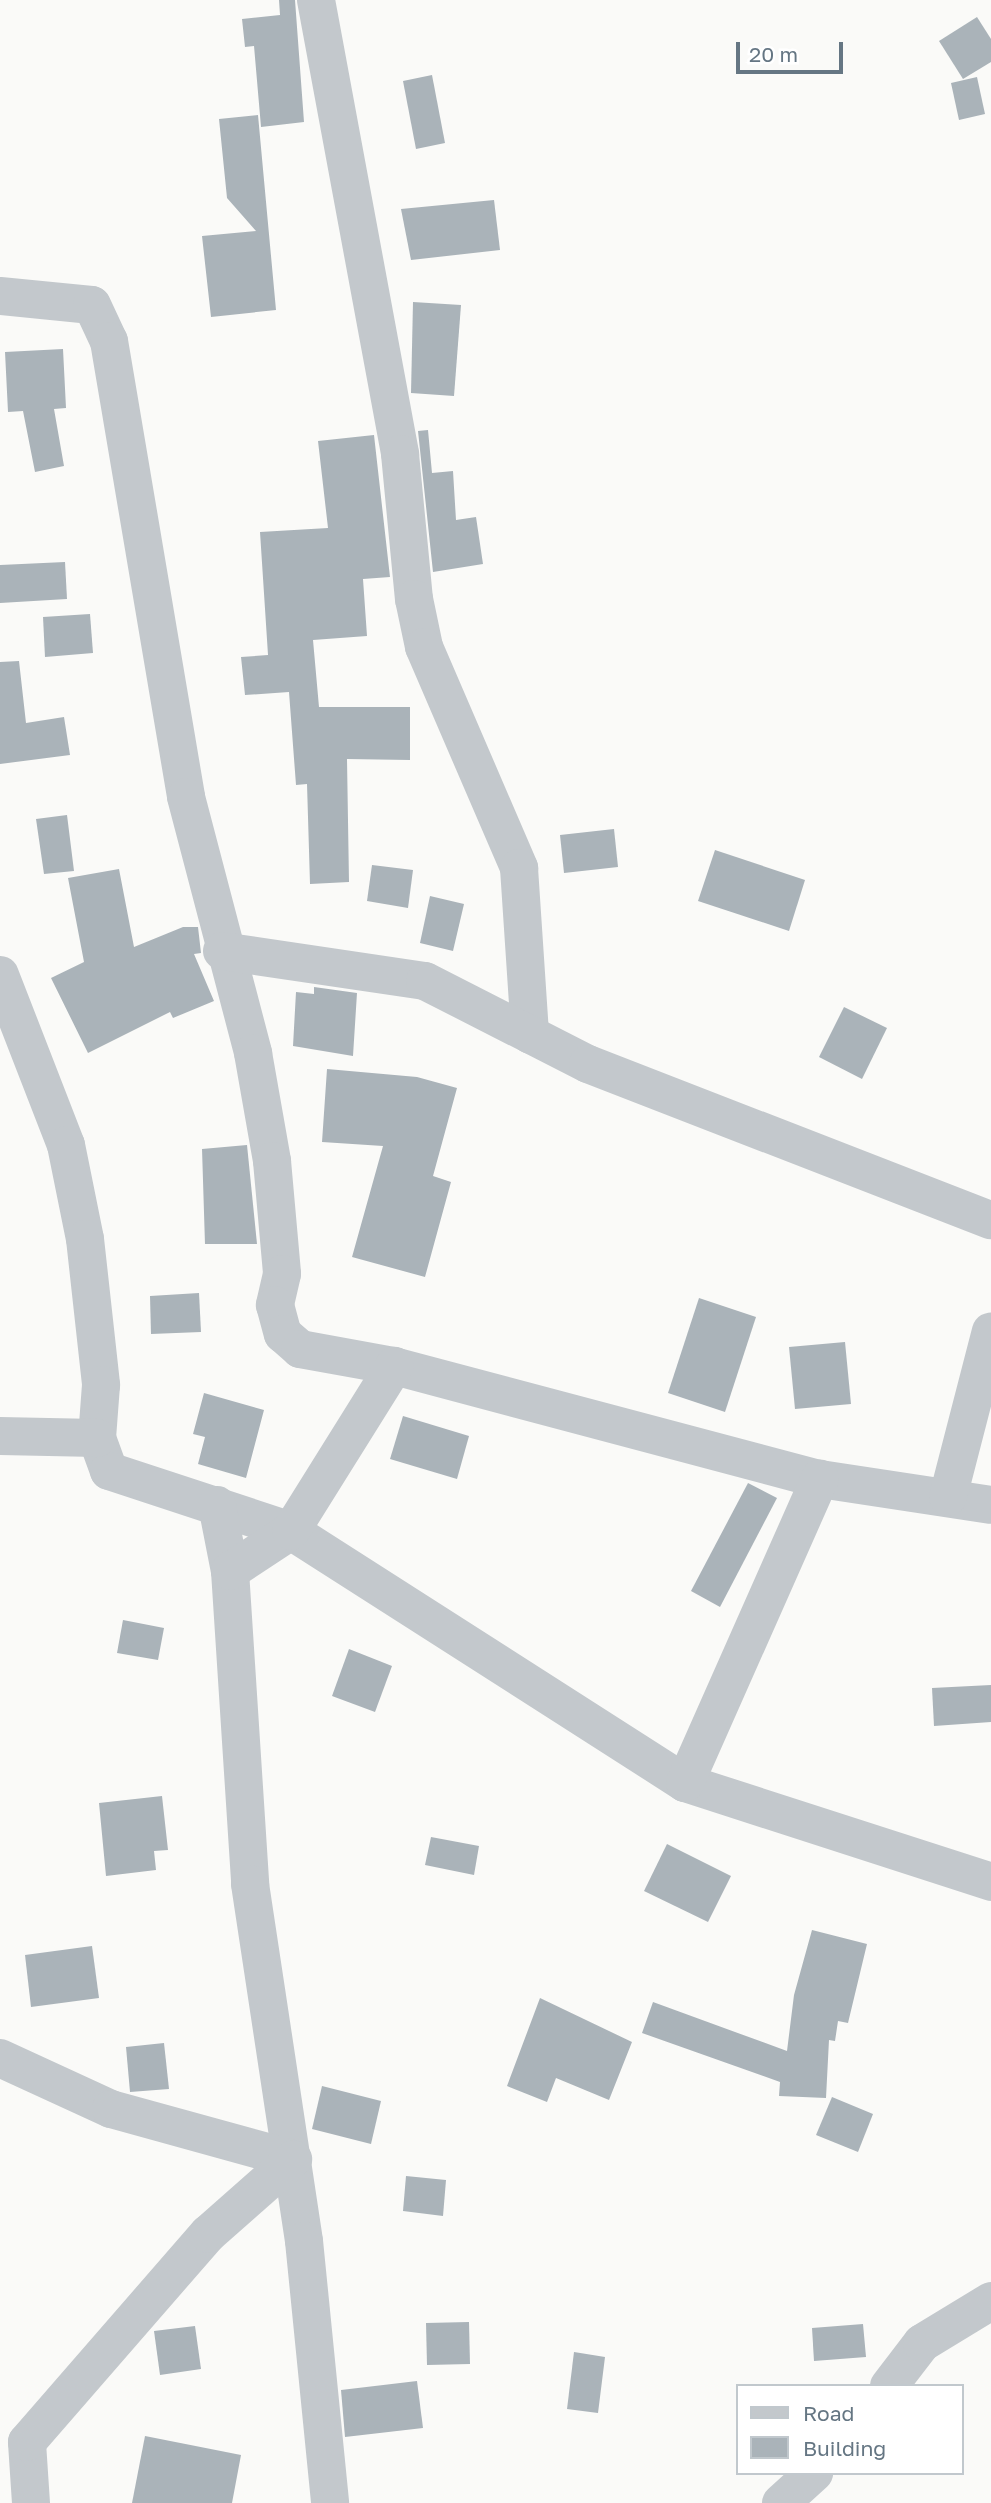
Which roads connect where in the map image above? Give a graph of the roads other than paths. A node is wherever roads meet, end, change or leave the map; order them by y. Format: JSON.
{"nodes":[{"id":1,"x":316,"y":0,"type":"edge"},
{"id":2,"x":0,"y":296,"type":"edge"},
{"id":3,"x":222,"y":951,"type":"junction"},
{"id":4,"x":0,"y":975,"type":"edge"},
{"id":5,"x":530,"y":1035,"type":"junction"},
{"id":6,"x":991,"y":1220,"type":"edge"},
{"id":7,"x":991,"y":1331,"type":"edge"},
{"id":8,"x":394,"y":1366,"type":"junction"},
{"id":9,"x":0,"y":1436,"type":"edge"},
{"id":10,"x":97,"y":1438,"type":"junction"},
{"id":11,"x":820,"y":1479,"type":"junction"},
{"id":12,"x":948,"y":1497,"type":"junction"},
{"id":13,"x":217,"y":1505,"type":"junction"},
{"id":14,"x":991,"y":1505,"type":"edge"},
{"id":15,"x":291,"y":1531,"type":"junction"},
{"id":16,"x":230,"y":1571,"type":"junction"},
{"id":17,"x":685,"y":1783,"type":"junction"},
{"id":18,"x":991,"y":1882,"type":"edge"},
{"id":19,"x":0,"y":2058,"type":"edge"},
{"id":20,"x":293,"y":2159,"type":"junction"},
{"id":21,"x":991,"y":2301,"type":"edge"},
{"id":22,"x":891,"y":2384,"type":"edge"},
{"id":23,"x":812,"y":2475,"type":"edge"},
{"id":24,"x":31,"y":2503,"type":"edge"},
{"id":25,"x":330,"y":2503,"type":"edge"},
{"id":26,"x":781,"y":2503,"type":"edge"}],
"edges":[{"from":1,"to":5,"type":"street"},
{"from":2,"to":3,"type":"street"},
{"from":3,"to":5,"type":"street"},
{"from":3,"to":8,"type":"street"},
{"from":4,"to":10,"type":"street"},
{"from":5,"to":6,"type":"street"},
{"from":7,"to":12,"type":"street"},
{"from":8,"to":11,"type":"street"},
{"from":8,"to":15,"type":"street"},
{"from":9,"to":10,"type":"street"},
{"from":10,"to":13,"type":"street"},
{"from":11,"to":12,"type":"street"},
{"from":11,"to":17,"type":"street"},
{"from":12,"to":14,"type":"street"},
{"from":13,"to":15,"type":"street"},
{"from":13,"to":16,"type":"street"},
{"from":15,"to":16,"type":"street"},
{"from":15,"to":17,"type":"street"},
{"from":16,"to":20,"type":"street"},
{"from":17,"to":18,"type":"street"},
{"from":19,"to":20,"type":"street"},
{"from":20,"to":24,"type":"street"},
{"from":20,"to":25,"type":"street"},
{"from":21,"to":22,"type":"street"},
{"from":23,"to":26,"type":"street"}]}
